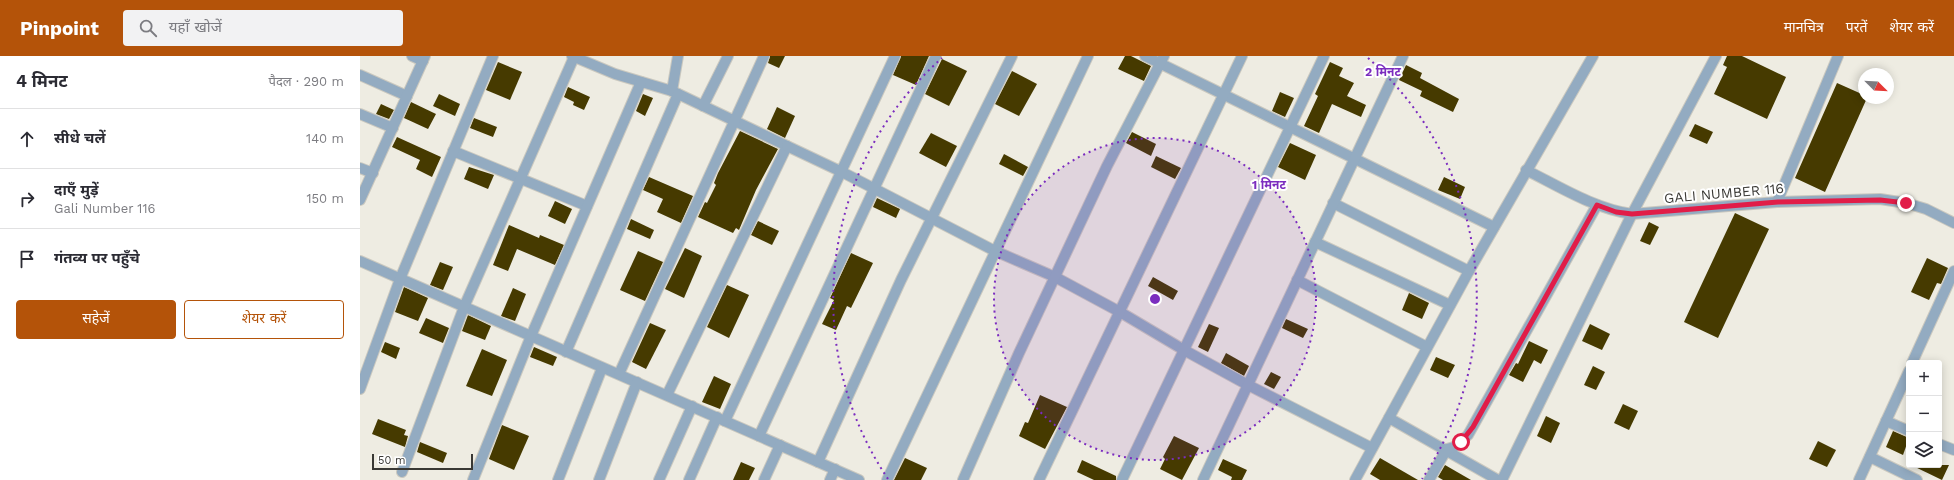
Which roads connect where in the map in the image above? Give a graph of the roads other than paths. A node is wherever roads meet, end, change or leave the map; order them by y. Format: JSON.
{"nodes":[{"id":1,"x":412,"y":56,"type":"edge"},
{"id":2,"x":493,"y":56,"type":"edge"},
{"id":3,"x":573,"y":56,"type":"edge"},
{"id":4,"x":678,"y":56,"type":"edge"},
{"id":5,"x":728,"y":56,"type":"edge"},
{"id":6,"x":764,"y":56,"type":"edge"},
{"id":7,"x":895,"y":56,"type":"edge"},
{"id":8,"x":936,"y":56,"type":"edge"},
{"id":9,"x":1012,"y":56,"type":"edge"},
{"id":10,"x":1088,"y":56,"type":"edge"},
{"id":11,"x":1145,"y":56,"type":"edge"},
{"id":12,"x":1242,"y":56,"type":"edge"},
{"id":13,"x":1324,"y":56,"type":"edge"},
{"id":14,"x":1403,"y":56,"type":"edge"},
{"id":15,"x":1593,"y":56,"type":"edge"},
{"id":16,"x":1716,"y":56,"type":"edge"},
{"id":17,"x":1838,"y":56,"type":"edge"},
{"id":18,"x":424,"y":58,"type":"edge"},
{"id":19,"x":1162,"y":60,"type":"edge"},
{"id":20,"x":360,"y":75,"type":"edge"},
{"id":21,"x":640,"y":82,"type":"junction"},
{"id":22,"x":675,"y":92,"type":"junction"},
{"id":23,"x":1224,"y":95,"type":"junction"},
{"id":24,"x":407,"y":96,"type":"junction"},
{"id":25,"x":703,"y":106,"type":"junction"},
{"id":26,"x":360,"y":114,"type":"edge"},
{"id":27,"x":735,"y":122,"type":"junction"},
{"id":28,"x":1290,"y":127,"type":"junction"},
{"id":29,"x":393,"y":128,"type":"junction"},
{"id":30,"x":787,"y":146,"type":"junction"},
{"id":31,"x":453,"y":151,"type":"junction"},
{"id":32,"x":1354,"y":158,"type":"junction"},
{"id":33,"x":360,"y":168,"type":"edge"},
{"id":34,"x":1526,"y":170,"type":"junction"},
{"id":35,"x":842,"y":172,"type":"junction"},
{"id":36,"x":373,"y":173,"type":"junction"},
{"id":37,"x":521,"y":179,"type":"junction"},
{"id":38,"x":874,"y":188,"type":"junction"},
{"id":39,"x":360,"y":200,"type":"edge"},
{"id":40,"x":1778,"y":202,"type":"junction"},
{"id":41,"x":1333,"y":203,"type":"junction"},
{"id":42,"x":1597,"y":205,"type":"junction"},
{"id":43,"x":587,"y":206,"type":"junction"},
{"id":44,"x":1632,"y":214,"type":"junction"},
{"id":45,"x":931,"y":219,"type":"junction"},
{"id":46,"x":1954,"y":223,"type":"edge"},
{"id":47,"x":1494,"y":227,"type":"junction"},
{"id":48,"x":1315,"y":242,"type":"junction"},
{"id":49,"x":995,"y":251,"type":"junction"},
{"id":50,"x":360,"y":261,"type":"edge"},
{"id":51,"x":1469,"y":271,"type":"junction"},
{"id":52,"x":1954,"y":271,"type":"edge"},
{"id":53,"x":1054,"y":277,"type":"junction"},
{"id":54,"x":400,"y":279,"type":"junction"},
{"id":55,"x":1297,"y":280,"type":"junction"},
{"id":56,"x":1450,"y":305,"type":"junction"},
{"id":57,"x":464,"y":307,"type":"junction"},
{"id":58,"x":1120,"y":312,"type":"junction"},
{"id":59,"x":531,"y":336,"type":"junction"},
{"id":60,"x":1427,"y":347,"type":"junction"},
{"id":61,"x":1184,"y":350,"type":"junction"},
{"id":62,"x":566,"y":352,"type":"junction"},
{"id":63,"x":1913,"y":360,"type":"edge"},
{"id":64,"x":602,"y":368,"type":"junction"},
{"id":65,"x":619,"y":374,"type":"junction"},
{"id":66,"x":1906,"y":378,"type":"edge"},
{"id":67,"x":637,"y":382,"type":"junction"},
{"id":68,"x":1248,"y":385,"type":"junction"},
{"id":69,"x":360,"y":389,"type":"edge"},
{"id":70,"x":667,"y":395,"type":"junction"},
{"id":71,"x":692,"y":406,"type":"junction"},
{"id":72,"x":1389,"y":418,"type":"junction"},
{"id":73,"x":721,"y":419,"type":"junction"},
{"id":74,"x":1886,"y":421,"type":"junction"},
{"id":75,"x":1906,"y":430,"type":"edge"},
{"id":76,"x":759,"y":436,"type":"junction"},
{"id":77,"x":780,"y":445,"type":"junction"},
{"id":78,"x":1942,"y":445,"type":"edge"},
{"id":79,"x":1372,"y":448,"type":"junction"},
{"id":80,"x":1447,"y":449,"type":"junction"},
{"id":81,"x":1954,"y":450,"type":"edge"},
{"id":82,"x":1870,"y":457,"type":"junction"},
{"id":83,"x":818,"y":462,"type":"junction"},
{"id":84,"x":835,"y":469,"type":"junction"},
{"id":85,"x":402,"y":472,"type":"dead end"},
{"id":86,"x":473,"y":480,"type":"edge"},
{"id":87,"x":558,"y":480,"type":"edge"},
{"id":88,"x":599,"y":480,"type":"edge"},
{"id":89,"x":659,"y":480,"type":"edge"},
{"id":90,"x":689,"y":480,"type":"edge"},
{"id":91,"x":764,"y":480,"type":"edge"},
{"id":92,"x":830,"y":480,"type":"edge"},
{"id":93,"x":859,"y":480,"type":"edge"},
{"id":94,"x":887,"y":480,"type":"edge"},
{"id":95,"x":963,"y":480,"type":"edge"},
{"id":96,"x":1039,"y":480,"type":"edge"},
{"id":97,"x":1122,"y":480,"type":"edge"},
{"id":98,"x":1202,"y":480,"type":"edge"},
{"id":99,"x":1355,"y":480,"type":"edge"},
{"id":100,"x":1429,"y":480,"type":"edge"},
{"id":101,"x":1498,"y":480,"type":"edge"},
{"id":102,"x":1502,"y":480,"type":"edge"},
{"id":103,"x":1859,"y":480,"type":"edge"},
{"id":104,"x":1918,"y":480,"type":"edge"}],
"edges":[{"from":1,"to":18,"type":"street"},
{"from":2,"to":31,"type":"street"},
{"from":3,"to":21,"type":"street"},
{"from":3,"to":37,"type":"street"},
{"from":4,"to":22,"type":"street"},
{"from":5,"to":25,"type":"street"},
{"from":6,"to":27,"type":"street"},
{"from":7,"to":35,"type":"street"},
{"from":8,"to":38,"type":"street"},
{"from":9,"to":45,"type":"street"},
{"from":10,"to":49,"type":"street"},
{"from":11,"to":19,"type":"street"},
{"from":12,"to":23,"type":"street"},
{"from":13,"to":28,"type":"street"},
{"from":14,"to":32,"type":"street"},
{"from":15,"to":34,"type":"street"},
{"from":16,"to":44,"type":"street"},
{"from":17,"to":40,"type":"street"},
{"from":18,"to":24,"type":"street"},
{"from":19,"to":23,"type":"street"},
{"from":19,"to":53,"type":"street"},
{"from":20,"to":24,"type":"street"},
{"from":21,"to":22,"type":"street"},
{"from":21,"to":43,"type":"street"},
{"from":22,"to":25,"type":"street"},
{"from":22,"to":62,"type":"street"},
{"from":23,"to":28,"type":"street"},
{"from":23,"to":58,"type":"street"},
{"from":24,"to":29,"type":"street"},
{"from":25,"to":27,"type":"street"},
{"from":26,"to":29,"type":"street"},
{"from":27,"to":30,"type":"street"},
{"from":27,"to":65,"type":"street"},
{"from":28,"to":32,"type":"street"},
{"from":28,"to":61,"type":"street"},
{"from":29,"to":36,"type":"street"},
{"from":30,"to":35,"type":"street"},
{"from":30,"to":70,"type":"street"},
{"from":31,"to":37,"type":"street"},
{"from":31,"to":54,"type":"street"},
{"from":32,"to":41,"type":"street"},
{"from":32,"to":47,"type":"street"},
{"from":33,"to":36,"type":"street"},
{"from":34,"to":42,"type":"street","name":"GALI NUMBER 116"},
{"from":34,"to":47,"type":"street"},
{"from":35,"to":38,"type":"street"},
{"from":35,"to":73,"type":"street"},
{"from":36,"to":39,"type":"street"},
{"from":37,"to":43,"type":"street"},
{"from":37,"to":57,"type":"street"},
{"from":38,"to":45,"type":"street"},
{"from":38,"to":76,"type":"street"},
{"from":40,"to":44,"type":"street","name":"GALI NUMBER 116"},
{"from":40,"to":46,"type":"street","name":"GALI NUMBER 116"},
{"from":41,"to":48,"type":"street"},
{"from":41,"to":51,"type":"street"},
{"from":42,"to":44,"type":"street","name":"GALI NUMBER 116"},
{"from":42,"to":80,"type":"street"},
{"from":43,"to":59,"type":"street"},
{"from":44,"to":102,"type":"street"},
{"from":45,"to":49,"type":"street"},
{"from":45,"to":83,"type":"street"},
{"from":47,"to":51,"type":"street"},
{"from":48,"to":55,"type":"street"},
{"from":48,"to":56,"type":"street"},
{"from":49,"to":53,"type":"street"},
{"from":49,"to":94,"type":"street"},
{"from":50,"to":54,"type":"street"},
{"from":51,"to":56,"type":"street"},
{"from":52,"to":63,"type":"street"},
{"from":53,"to":58,"type":"street"},
{"from":53,"to":95,"type":"street"},
{"from":54,"to":57,"type":"street"},
{"from":54,"to":69,"type":"street"},
{"from":55,"to":60,"type":"street"},
{"from":55,"to":68,"type":"street"},
{"from":56,"to":60,"type":"street"},
{"from":57,"to":59,"type":"street"},
{"from":57,"to":85,"type":"street"},
{"from":58,"to":61,"type":"street"},
{"from":58,"to":96,"type":"street"},
{"from":59,"to":62,"type":"street"},
{"from":59,"to":86,"type":"street"},
{"from":60,"to":72,"type":"street"},
{"from":61,"to":68,"type":"street"},
{"from":61,"to":97,"type":"street"},
{"from":62,"to":64,"type":"street"},
{"from":64,"to":65,"type":"street"},
{"from":64,"to":87,"type":"street"},
{"from":65,"to":67,"type":"street"},
{"from":66,"to":74,"type":"street"},
{"from":67,"to":70,"type":"street"},
{"from":67,"to":88,"type":"street"},
{"from":68,"to":79,"type":"street"},
{"from":68,"to":98,"type":"street"},
{"from":70,"to":71,"type":"street"},
{"from":71,"to":73,"type":"street"},
{"from":71,"to":89,"type":"street"},
{"from":72,"to":79,"type":"street"},
{"from":72,"to":80,"type":"street"},
{"from":73,"to":76,"type":"street"},
{"from":73,"to":90,"type":"street"},
{"from":74,"to":75,"type":"street"},
{"from":74,"to":82,"type":"street"},
{"from":76,"to":77,"type":"street"},
{"from":77,"to":83,"type":"street"},
{"from":77,"to":91,"type":"street"},
{"from":78,"to":81,"type":"street"},
{"from":79,"to":99,"type":"street"},
{"from":80,"to":100,"type":"street"},
{"from":80,"to":101,"type":"street"},
{"from":82,"to":103,"type":"street"},
{"from":82,"to":104,"type":"street"},
{"from":83,"to":84,"type":"street"},
{"from":84,"to":92,"type":"street"},
{"from":84,"to":93,"type":"street"}]}
